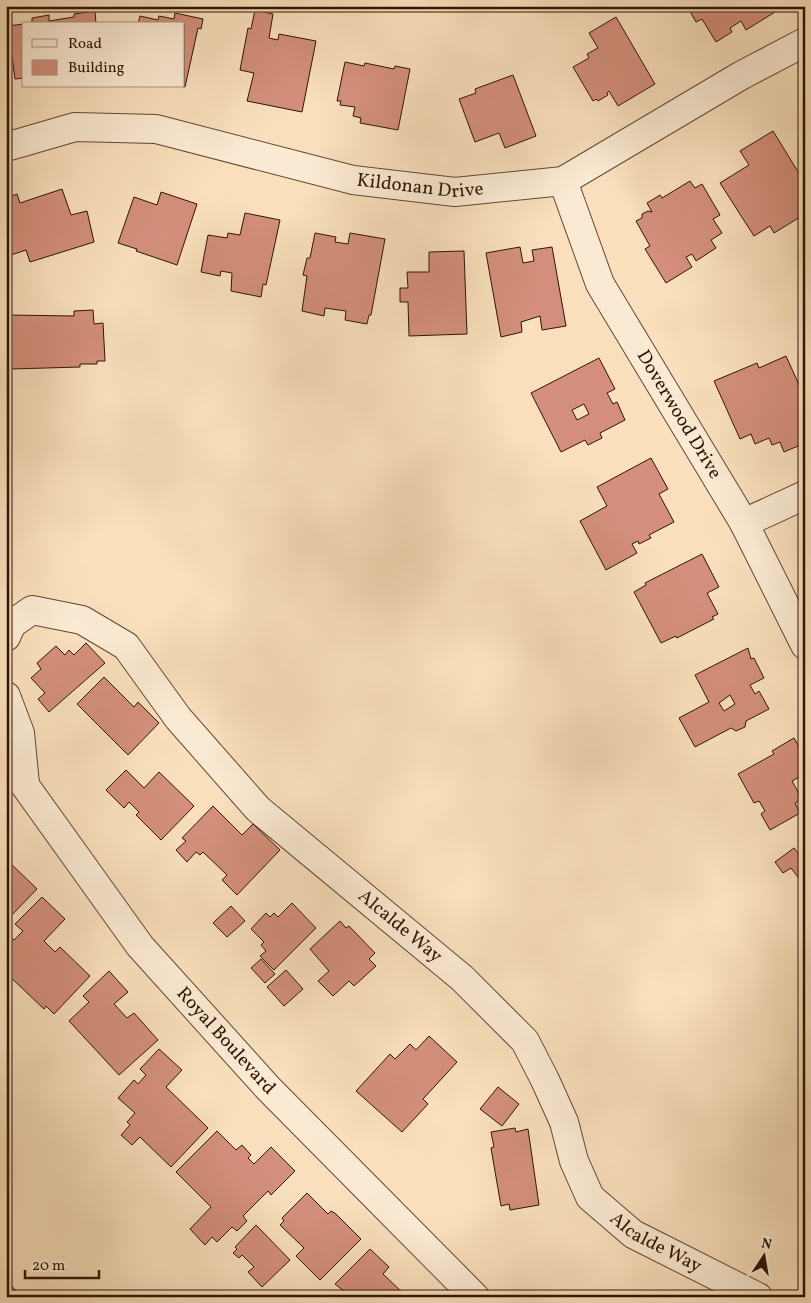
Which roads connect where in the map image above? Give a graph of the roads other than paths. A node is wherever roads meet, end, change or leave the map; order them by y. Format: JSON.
{"nodes":[{"id":1,"x":805,"y":42,"type":"edge"},
{"id":2,"x":6,"y":147,"type":"edge"},
{"id":3,"x":563,"y":181,"type":"junction"},
{"id":4,"x":805,"y":495,"type":"edge"},
{"id":5,"x":744,"y":523,"type":"junction"},
{"id":6,"x":6,"y":637,"type":"edge"},
{"id":7,"x":805,"y":645,"type":"edge"},
{"id":8,"x":6,"y":696,"type":"edge"},
{"id":9,"x":6,"y":759,"type":"edge"},
{"id":10,"x":26,"y":786,"type":"junction"},
{"id":11,"x":474,"y":1297,"type":"edge"},
{"id":12,"x":758,"y":1297,"type":"edge"}],
"edges":[{"from":1,"to":3,"type":"street","name":"Kildonan Drive"},
{"from":2,"to":3,"type":"street","name":"Kildonan Drive"},
{"from":3,"to":5,"type":"street","name":"Doverwood Drive"},
{"from":4,"to":5,"type":"street"},
{"from":5,"to":7,"type":"street","name":"Doverwood Drive"},
{"from":6,"to":12,"type":"street","name":"Alcalde Way"},
{"from":8,"to":10,"type":"street"},
{"from":9,"to":10,"type":"street","name":"Royal Boulevard"},
{"from":10,"to":11,"type":"street","name":"Royal Boulevard"}]}
